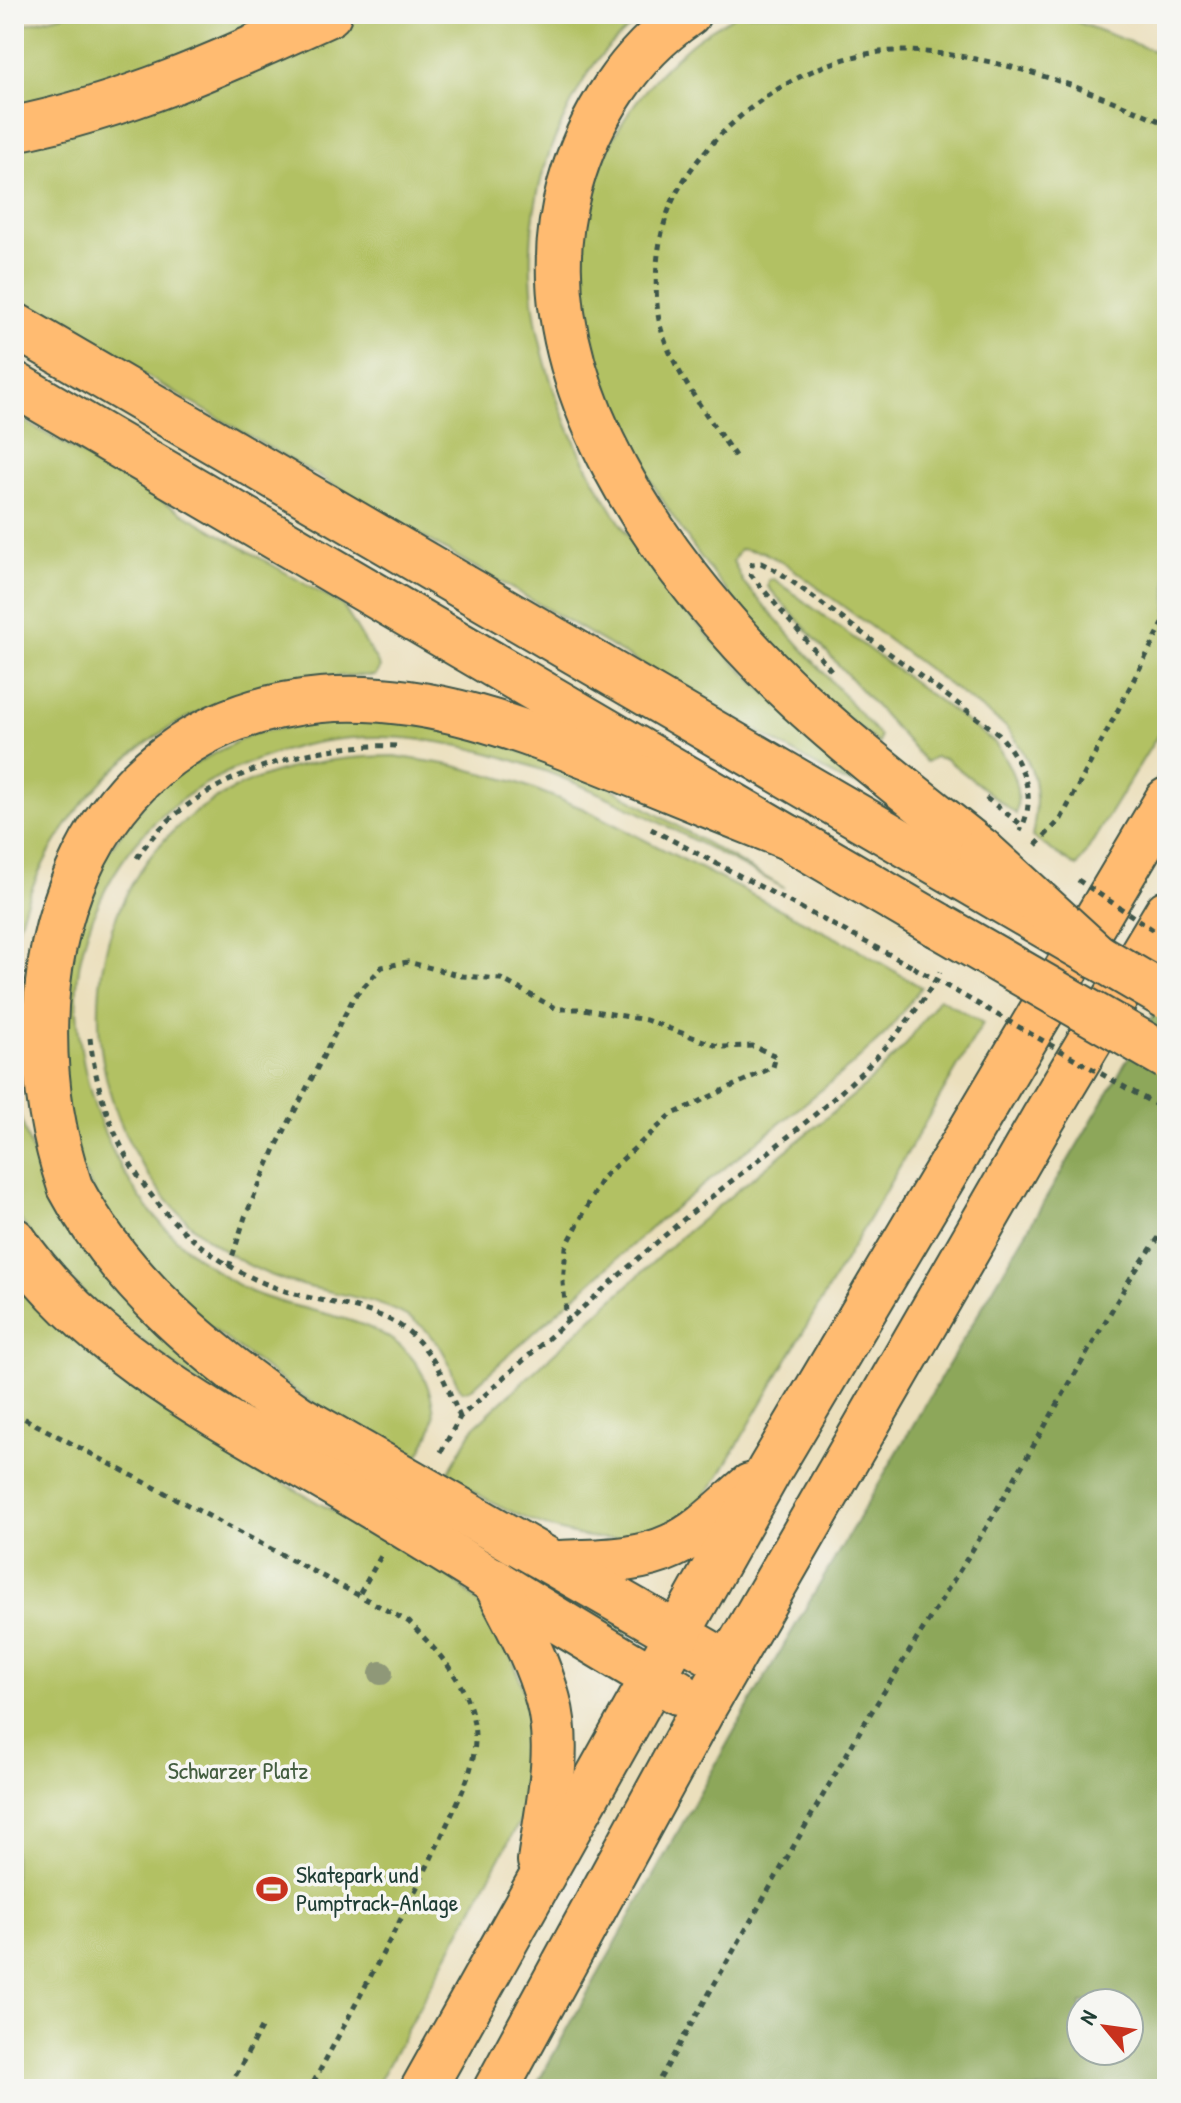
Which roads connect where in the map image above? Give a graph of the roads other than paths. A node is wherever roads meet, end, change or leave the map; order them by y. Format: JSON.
{"nodes":[{"id":1,"x":329,"y":14,"type":"edge"},
{"id":2,"x":688,"y":14,"type":"edge"},
{"id":3,"x":14,"y":129,"type":"edge"},
{"id":4,"x":14,"y":325,"type":"edge"},
{"id":5,"x":14,"y":384,"type":"edge"},
{"id":6,"x":1167,"y":800,"type":"edge"},
{"id":7,"x":795,"y":840,"type":"junction"},
{"id":8,"x":987,"y":857,"type":"junction"},
{"id":9,"x":1167,"y":912,"type":"edge"},
{"id":10,"x":1167,"y":997,"type":"edge"},
{"id":11,"x":1167,"y":1057,"type":"edge"},
{"id":12,"x":14,"y":1240,"type":"edge"},
{"id":13,"x":770,"y":1469,"type":"junction"},
{"id":14,"x":556,"y":1563,"type":"junction"},
{"id":15,"x":494,"y":1580,"type":"junction"},
{"id":16,"x":678,"y":1634,"type":"junction"},
{"id":17,"x":729,"y":1664,"type":"junction"},
{"id":18,"x":653,"y":1678,"type":"junction"},
{"id":19,"x":704,"y":1707,"type":"junction"},
{"id":20,"x":537,"y":1883,"type":"junction"},
{"id":21,"x":423,"y":2089,"type":"edge"},
{"id":22,"x":496,"y":2089,"type":"edge"}],
"edges":[{"from":1,"to":3,"type":"main road"},
{"from":2,"to":8,"type":"main road"},
{"from":4,"to":8,"type":"main road"},
{"from":5,"to":7,"type":"main road"},
{"from":6,"to":13,"type":"main road"},
{"from":7,"to":11,"type":"main road","bridge":true},
{"from":7,"to":14,"type":"main road"},
{"from":8,"to":10,"type":"main road","bridge":true},
{"from":9,"to":17,"type":"main road"},
{"from":12,"to":15,"type":"main road"},
{"from":13,"to":14,"type":"main road"},
{"from":13,"to":16,"type":"main road"},
{"from":14,"to":16,"type":"main road"},
{"from":15,"to":18,"type":"main road"},
{"from":15,"to":20,"type":"main road"},
{"from":16,"to":17,"type":"main road"},
{"from":16,"to":18,"type":"main road"},
{"from":17,"to":19,"type":"main road"},
{"from":18,"to":19,"type":"main road"},
{"from":18,"to":20,"type":"main road"},
{"from":19,"to":22,"type":"main road"},
{"from":20,"to":21,"type":"main road"}]}
